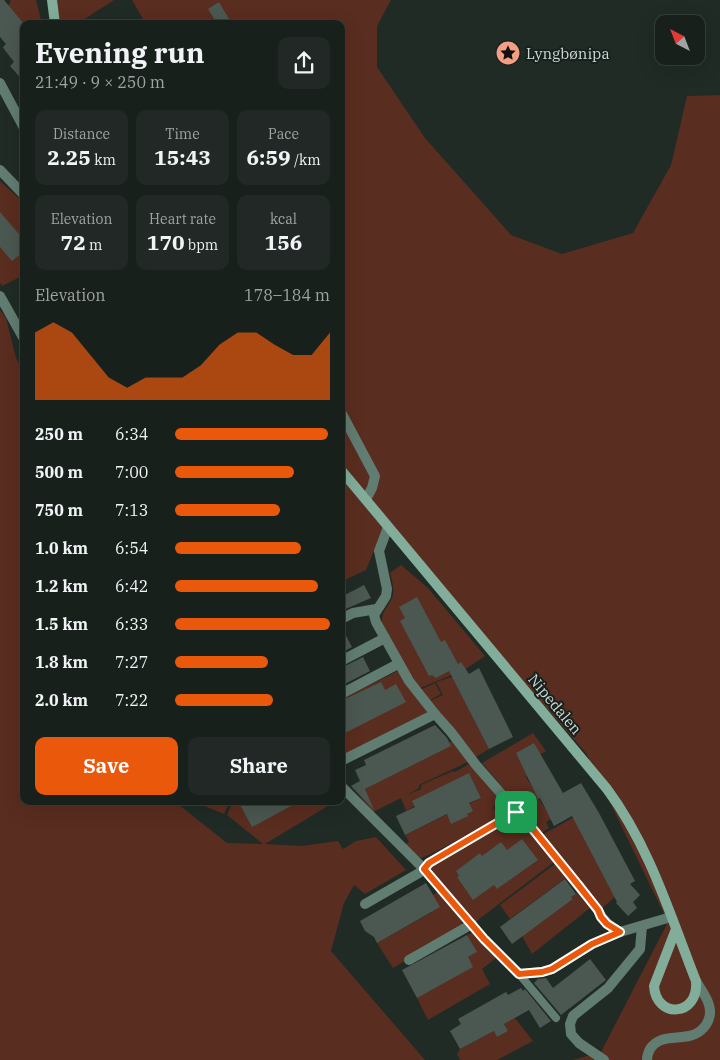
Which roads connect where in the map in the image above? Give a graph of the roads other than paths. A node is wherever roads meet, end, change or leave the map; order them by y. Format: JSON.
{"nodes":[{"id":1,"x":52,"y":0,"type":"edge"},
{"id":2,"x":54,"y":20,"type":"edge"},
{"id":3,"x":0,"y":83,"type":"edge"},
{"id":4,"x":20,"y":120,"type":"edge"},
{"id":5,"x":0,"y":170,"type":"edge"},
{"id":6,"x":20,"y":191,"type":"edge"},
{"id":7,"x":0,"y":296,"type":"edge"},
{"id":8,"x":20,"y":332,"type":"edge"},
{"id":9,"x":345,"y":420,"type":"edge"},
{"id":10,"x":345,"y":475,"type":"edge"},
{"id":11,"x":366,"y":499,"type":"junction"},
{"id":12,"x":388,"y":527,"type":"junction"},
{"id":13,"x":376,"y":609,"type":"junction"},
{"id":14,"x":345,"y":617,"type":"edge"},
{"id":15,"x":385,"y":638,"type":"junction"},
{"id":16,"x":345,"y":659,"type":"edge"},
{"id":17,"x":398,"y":664,"type":"junction"},
{"id":18,"x":345,"y":692,"type":"edge"},
{"id":19,"x":435,"y":714,"type":"junction"},
{"id":20,"x":345,"y":759,"type":"edge"},
{"id":21,"x":345,"y":790,"type":"edge"},
{"id":22,"x":516,"y":812,"type":"junction"},
{"id":23,"x":424,"y":869,"type":"junction"},
{"id":24,"x":365,"y":904,"type":"dead end"},
{"id":25,"x":671,"y":917,"type":"junction"},
{"id":26,"x":472,"y":924,"type":"junction"},
{"id":27,"x":642,"y":926,"type":"junction"},
{"id":28,"x":676,"y":929,"type":"junction"},
{"id":29,"x":620,"y":932,"type":"junction"},
{"id":30,"x":409,"y":960,"type":"dead end"},
{"id":31,"x":519,"y":974,"type":"junction"},
{"id":32,"x":696,"y":981,"type":"junction"},
{"id":33,"x":556,"y":1018,"type":"dead end"},
{"id":34,"x":604,"y":1060,"type":"edge"},
{"id":35,"x":647,"y":1060,"type":"edge"}],
"edges":[{"from":1,"to":2,"type":"street"},
{"from":3,"to":4,"type":"street"},
{"from":5,"to":6,"type":"street"},
{"from":7,"to":8,"type":"street"},
{"from":9,"to":11,"type":"street"},
{"from":10,"to":11,"type":"street","name":"Nipedalen"},
{"from":11,"to":12,"type":"street","name":"Nipedalen"},
{"from":12,"to":13,"type":"street"},
{"from":12,"to":25,"type":"street","name":"Nipedalen"},
{"from":13,"to":14,"type":"street"},
{"from":13,"to":15,"type":"street"},
{"from":15,"to":16,"type":"street"},
{"from":15,"to":17,"type":"street"},
{"from":17,"to":18,"type":"street"},
{"from":17,"to":19,"type":"street"},
{"from":19,"to":20,"type":"street"},
{"from":19,"to":22,"type":"street"},
{"from":21,"to":23,"type":"street"},
{"from":22,"to":23,"type":"street"},
{"from":22,"to":29,"type":"street"},
{"from":23,"to":24,"type":"street"},
{"from":23,"to":26,"type":"street"},
{"from":25,"to":27,"type":"street"},
{"from":25,"to":28,"type":"street","name":"Nipedalen"},
{"from":26,"to":30,"type":"street"},
{"from":26,"to":31,"type":"street"},
{"from":27,"to":29,"type":"street"},
{"from":27,"to":34,"type":"street"},
{"from":28,"to":32,"type":"street","name":"Nipedalen"},
{"from":28,"to":32,"type":"street"},
{"from":29,"to":31,"type":"street"},
{"from":31,"to":33,"type":"lane"},
{"from":32,"to":35,"type":"street"}]}
